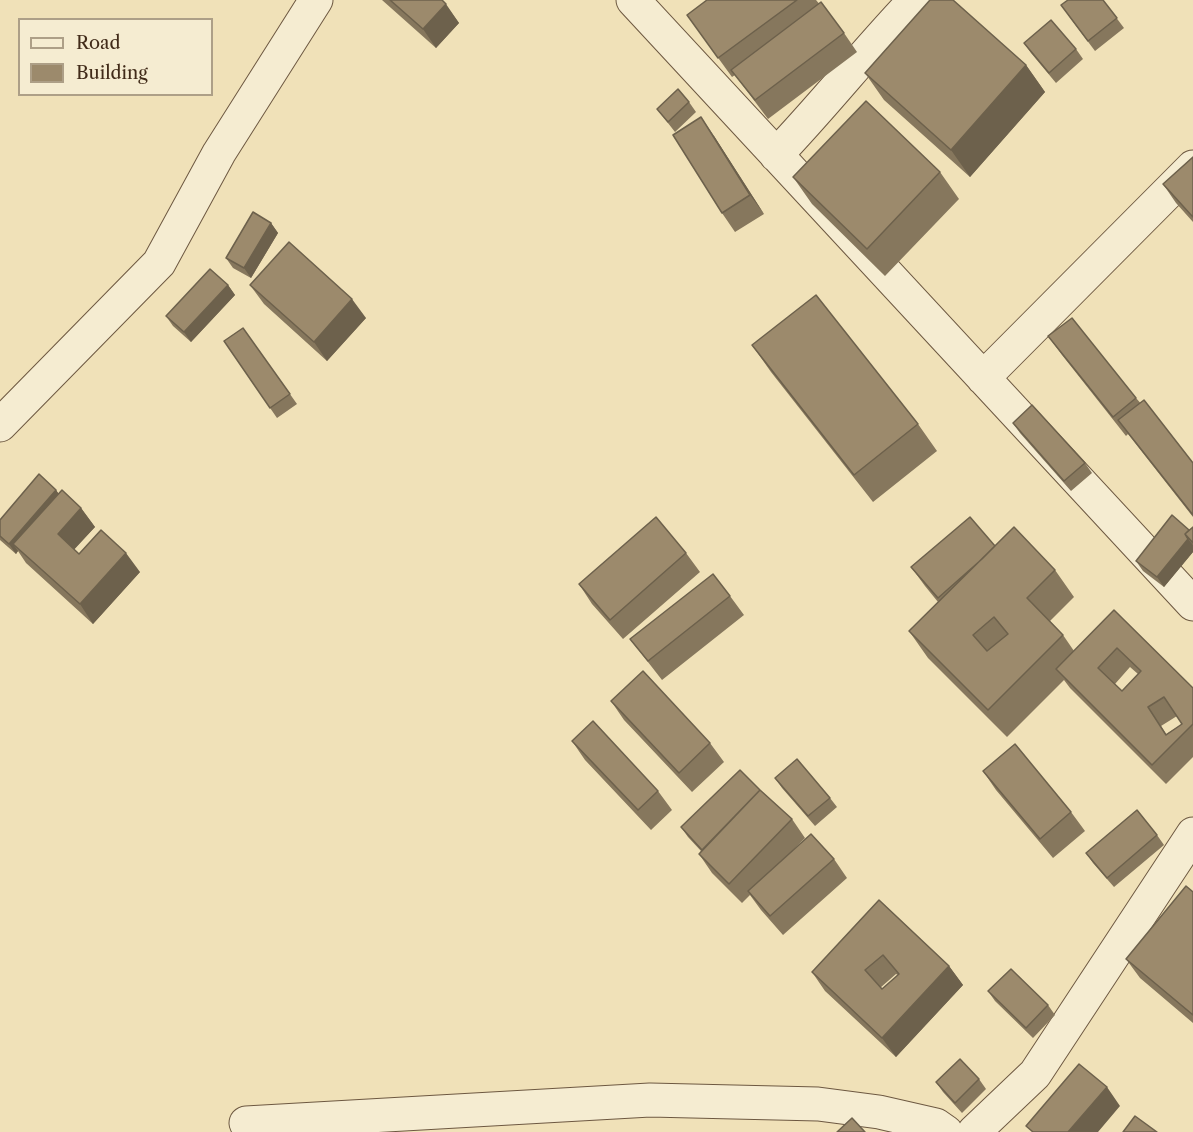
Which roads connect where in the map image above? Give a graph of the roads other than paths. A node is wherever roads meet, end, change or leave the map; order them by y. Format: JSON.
{"nodes":[{"id":1,"x":316,"y":0,"type":"edge"},
{"id":2,"x":633,"y":0,"type":"edge"},
{"id":3,"x":915,"y":0,"type":"edge"},
{"id":4,"x":776,"y":155,"type":"junction"},
{"id":5,"x":1193,"y":167,"type":"edge"},
{"id":6,"x":983,"y":378,"type":"junction"},
{"id":7,"x":0,"y":425,"type":"edge"},
{"id":8,"x":1193,"y":604,"type":"edge"},
{"id":9,"x":1193,"y":834,"type":"edge"},
{"id":10,"x":249,"y":1129,"type":"edge"},
{"id":11,"x":946,"y":1132,"type":"edge"},
{"id":12,"x":974,"y":1132,"type":"edge"}],
"edges":[{"from":1,"to":7,"type":"street"},
{"from":2,"to":4,"type":"street"},
{"from":3,"to":4,"type":"street"},
{"from":4,"to":6,"type":"street"},
{"from":5,"to":6,"type":"street"},
{"from":6,"to":8,"type":"street"},
{"from":9,"to":12,"type":"street"},
{"from":10,"to":11,"type":"street"}]}
